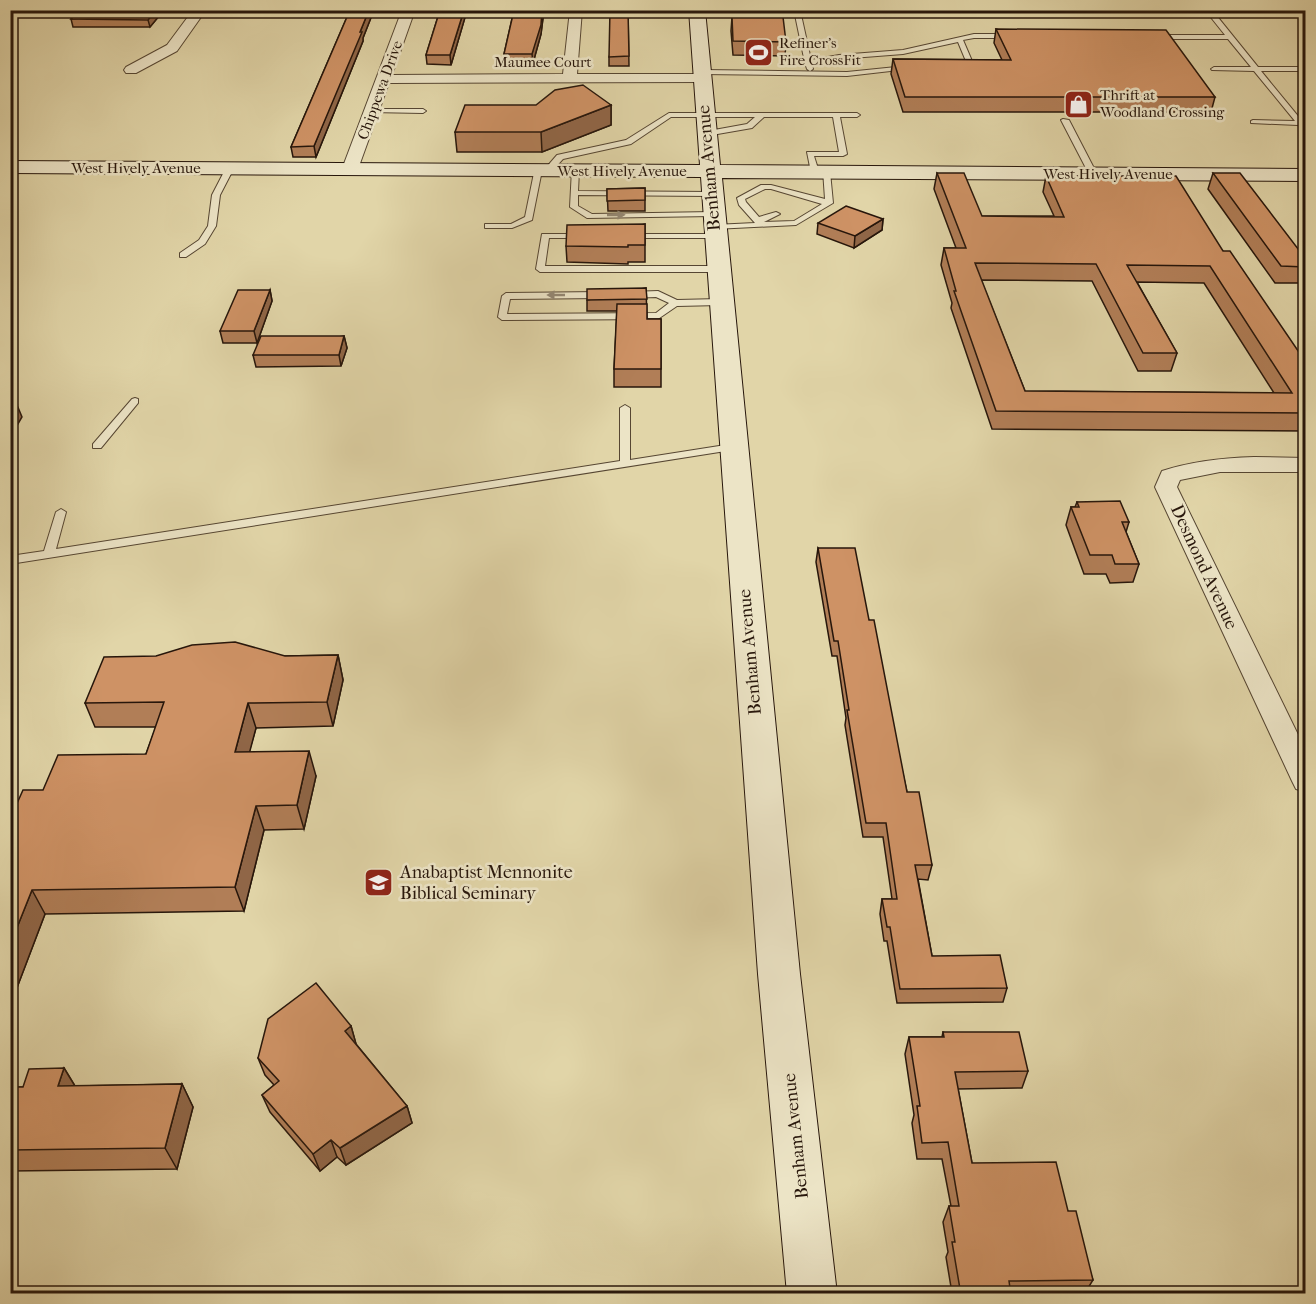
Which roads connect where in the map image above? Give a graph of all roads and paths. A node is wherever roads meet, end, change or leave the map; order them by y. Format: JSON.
{"nodes":[{"id":1,"x":200,"y":10,"type":"edge"},
{"id":2,"x":409,"y":10,"type":"edge"},
{"id":3,"x":576,"y":10,"type":"edge"},
{"id":4,"x":697,"y":10,"type":"edge"},
{"id":5,"x":797,"y":10,"type":"edge"},
{"id":6,"x":1208,"y":10,"type":"edge"},
{"id":7,"x":1021,"y":36,"type":"edge"},
{"id":8,"x":1143,"y":36,"type":"edge"},
{"id":9,"x":1229,"y":37,"type":"junction"},
{"id":10,"x":960,"y":40,"type":"junction"},
{"id":11,"x":808,"y":63,"type":"junction"},
{"id":12,"x":917,"y":68,"type":"edge"},
{"id":13,"x":961,"y":68,"type":"edge"},
{"id":14,"x":1214,"y":69,"type":"dead end"},
{"id":15,"x":1255,"y":69,"type":"junction"},
{"id":16,"x":1305,"y":69,"type":"edge"},
{"id":17,"x":131,"y":70,"type":"dead end"},
{"id":18,"x":811,"y":73,"type":"junction"},
{"id":19,"x":702,"y":75,"type":"junction"},
{"id":20,"x":570,"y":78,"type":"junction"},
{"id":21,"x":385,"y":79,"type":"junction"},
{"id":22,"x":372,"y":111,"type":"junction"},
{"id":23,"x":423,"y":111,"type":"dead end"},
{"id":24,"x":836,"y":115,"type":"junction"},
{"id":25,"x":857,"y":115,"type":"dead end"},
{"id":26,"x":761,"y":116,"type":"junction"},
{"id":27,"x":1065,"y":120,"type":"dead end"},
{"id":28,"x":1253,"y":122,"type":"dead end"},
{"id":29,"x":1302,"y":123,"type":"edge"},
{"id":30,"x":705,"y":125,"type":"junction"},
{"id":31,"x":1305,"y":130,"type":"edge"},
{"id":32,"x":10,"y":167,"type":"edge"},
{"id":33,"x":230,"y":168,"type":"junction"},
{"id":34,"x":350,"y":169,"type":"junction"},
{"id":35,"x":543,"y":170,"type":"junction"},
{"id":36,"x":575,"y":171,"type":"junction"},
{"id":37,"x":821,"y":172,"type":"junction"},
{"id":38,"x":1093,"y":174,"type":"junction"},
{"id":39,"x":1305,"y":175,"type":"edge"},
{"id":40,"x":574,"y":193,"type":"junction"},
{"id":41,"x":829,"y":203,"type":"junction"},
{"id":42,"x":776,"y":214,"type":"dead end"},
{"id":43,"x":761,"y":223,"type":"junction"},
{"id":44,"x":488,"y":226,"type":"dead end"},
{"id":45,"x":714,"y":231,"type":"junction"},
{"id":46,"x":590,"y":236,"type":"edge"},
{"id":47,"x":624,"y":236,"type":"edge"},
{"id":48,"x":183,"y":255,"type":"dead end"},
{"id":49,"x":611,"y":295,"type":"edge"},
{"id":50,"x":623,"y":295,"type":"edge"},
{"id":51,"x":675,"y":303,"type":"junction"},
{"id":52,"x":135,"y":401,"type":"dead end"},
{"id":53,"x":625,"y":408,"type":"dead end"},
{"id":54,"x":97,"y":446,"type":"dead end"},
{"id":55,"x":732,"y":447,"type":"junction"},
{"id":56,"x":625,"y":464,"type":"junction"},
{"id":57,"x":1305,"y":465,"type":"edge"},
{"id":58,"x":61,"y":512,"type":"dead end"},
{"id":59,"x":49,"y":554,"type":"junction"},
{"id":60,"x":10,"y":560,"type":"edge"},
{"id":61,"x":1305,"y":781,"type":"edge"},
{"id":62,"x":812,"y":1293,"type":"edge"}],
"edges":[{"from":1,"to":17,"type":"street"},
{"from":2,"to":21,"type":"street","name":"Chippewa Drive"},
{"from":3,"to":20,"type":"street"},
{"from":4,"to":19,"type":"street","name":"Benham Avenue"},
{"from":5,"to":11,"type":"lane"},
{"from":6,"to":9,"type":"lane"},
{"from":7,"to":10,"type":"lane"},
{"from":8,"to":9,"type":"lane"},
{"from":9,"to":15,"type":"lane"},
{"from":10,"to":11,"type":"lane"},
{"from":10,"to":13,"type":"lane"},
{"from":11,"to":18,"type":"lane"},
{"from":12,"to":18,"type":"lane"},
{"from":14,"to":15,"type":"lane"},
{"from":15,"to":16,"type":"lane"},
{"from":15,"to":29,"type":"lane"},
{"from":18,"to":19,"type":"lane"},
{"from":19,"to":20,"type":"street","name":"Maumee Court"},
{"from":19,"to":30,"type":"street","name":"Benham Avenue"},
{"from":20,"to":21,"type":"street","name":"Maumee Court"},
{"from":21,"to":22,"type":"street","name":"Chippewa Drive"},
{"from":22,"to":23,"type":"lane"},
{"from":22,"to":34,"type":"street","name":"Chippewa Drive"},
{"from":24,"to":25,"type":"lane"},
{"from":24,"to":26,"type":"lane"},
{"from":24,"to":37,"type":"lane"},
{"from":26,"to":30,"type":"lane"},
{"from":26,"to":30,"type":"lane"},
{"from":27,"to":38,"type":"lane"},
{"from":28,"to":29,"type":"lane"},
{"from":29,"to":31,"type":"lane"},
{"from":30,"to":35,"type":"lane"},
{"from":30,"to":45,"type":"street","name":"Benham Avenue"},
{"from":32,"to":33,"type":"street","name":"West Hively Avenue"},
{"from":33,"to":34,"type":"street","name":"West Hively Avenue"},
{"from":33,"to":48,"type":"lane"},
{"from":34,"to":35,"type":"street","name":"West Hively Avenue"},
{"from":35,"to":36,"type":"street","name":"West Hively Avenue"},
{"from":35,"to":44,"type":"lane"},
{"from":36,"to":40,"type":"lane"},
{"from":36,"to":45,"type":"street","name":"West Hively Avenue"},
{"from":37,"to":38,"type":"street","name":"West Hively Avenue"},
{"from":37,"to":41,"type":"lane"},
{"from":37,"to":45,"type":"street","name":"West Hively Avenue"},
{"from":38,"to":39,"type":"street","name":"West Hively Avenue"},
{"from":40,"to":45,"type":"lane"},
{"from":40,"to":45,"type":"lane","one_way":true},
{"from":41,"to":43,"type":"lane"},
{"from":41,"to":43,"type":"lane"},
{"from":42,"to":43,"type":"lane"},
{"from":43,"to":45,"type":"lane"},
{"from":45,"to":46,"type":"lane"},
{"from":45,"to":47,"type":"lane"},
{"from":45,"to":51,"type":"lane"},
{"from":45,"to":55,"type":"street","name":"Benham Avenue"},
{"from":49,"to":51,"type":"lane","one_way":true},
{"from":50,"to":51,"type":"lane"},
{"from":52,"to":54,"type":"lane"},
{"from":53,"to":56,"type":"lane"},
{"from":55,"to":56,"type":"lane"},
{"from":55,"to":62,"type":"street","name":"Benham Avenue"},
{"from":56,"to":59,"type":"lane"},
{"from":57,"to":61,"type":"street","name":"Desmond Avenue"},
{"from":58,"to":59,"type":"lane"},
{"from":59,"to":60,"type":"lane"}]}
